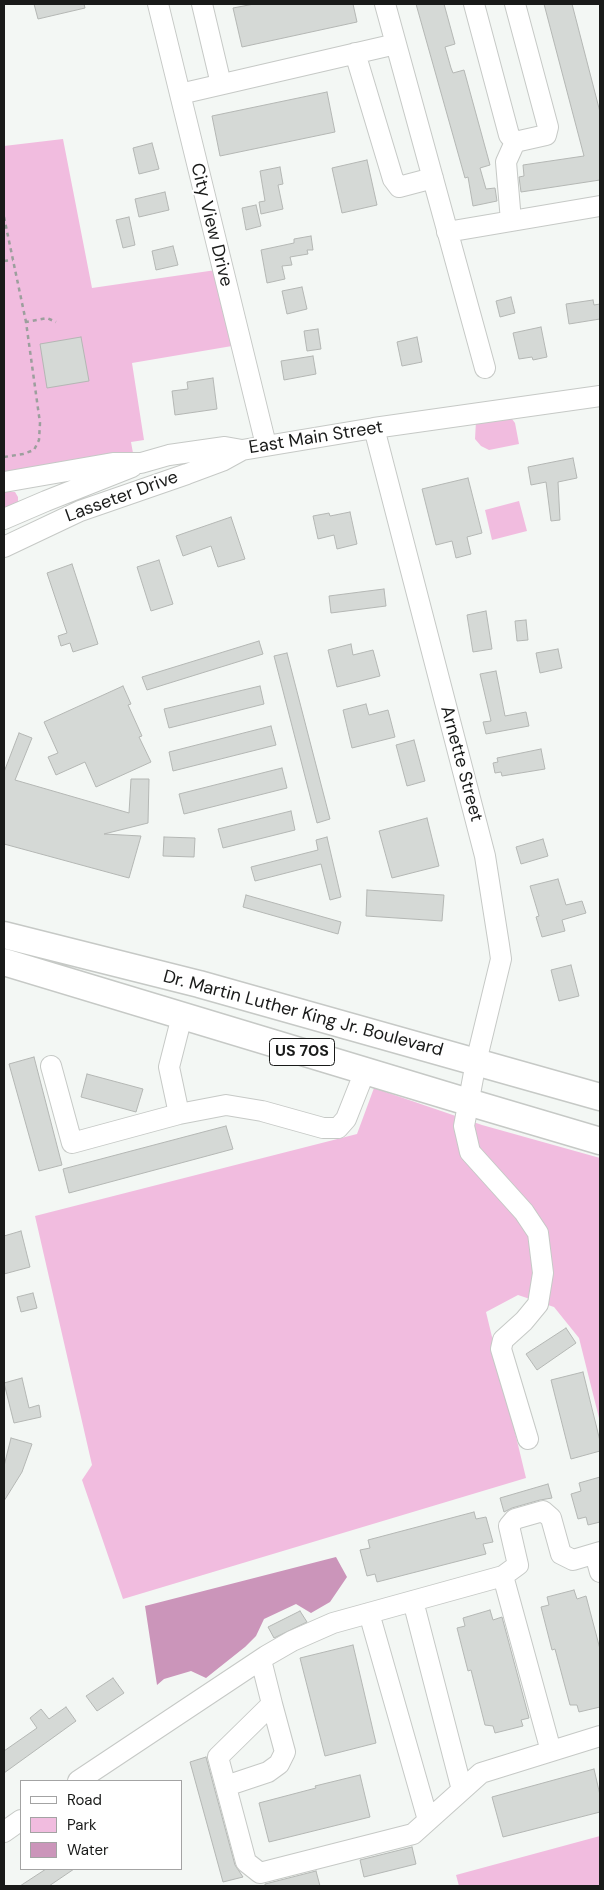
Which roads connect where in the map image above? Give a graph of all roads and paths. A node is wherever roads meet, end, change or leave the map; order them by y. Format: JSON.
{"nodes":[{"id":1,"x":158,"y":4,"type":"edge"},
{"id":2,"x":202,"y":4,"type":"edge"},
{"id":3,"x":385,"y":4,"type":"edge"},
{"id":4,"x":474,"y":4,"type":"edge"},
{"id":5,"x":515,"y":4,"type":"edge"},
{"id":6,"x":396,"y":44,"type":"junction"},
{"id":7,"x":355,"y":53,"type":"junction"},
{"id":8,"x":221,"y":84,"type":"junction"},
{"id":9,"x":180,"y":94,"type":"junction"},
{"id":10,"x":515,"y":142,"type":"junction"},
{"id":11,"x":433,"y":178,"type":"junction"},
{"id":12,"x":600,"y":206,"type":"edge"},
{"id":13,"x":4,"y":217,"type":"edge"},
{"id":14,"x":511,"y":221,"type":"junction"},
{"id":15,"x":447,"y":232,"type":"junction"},
{"id":16,"x":13,"y":260,"type":"junction"},
{"id":17,"x":4,"y":261,"type":"edge"},
{"id":18,"x":26,"y":322,"type":"junction"},
{"id":19,"x":56,"y":322,"type":"dead end"},
{"id":20,"x":484,"y":368,"type":"dead end"},
{"id":21,"x":600,"y":396,"type":"edge"},
{"id":22,"x":374,"y":428,"type":"junction"},
{"id":23,"x":266,"y":445,"type":"junction"},
{"id":24,"x":242,"y":450,"type":"junction"},
{"id":25,"x":4,"y":457,"type":"edge"},
{"id":26,"x":141,"y":463,"type":"junction"},
{"id":27,"x":4,"y":483,"type":"edge"},
{"id":28,"x":69,"y":492,"type":"junction"},
{"id":29,"x":80,"y":510,"type":"junction"},
{"id":30,"x":4,"y":519,"type":"edge"},
{"id":31,"x":4,"y":547,"type":"edge"},
{"id":32,"x":4,"y":935,"type":"edge"},
{"id":33,"x":4,"y":962,"type":"edge"},
{"id":34,"x":182,"y":1016,"type":"junction"},
{"id":35,"x":476,"y":1062,"type":"junction"},
{"id":36,"x":51,"y":1066,"type":"dead end"},
{"id":37,"x":364,"y":1071,"type":"junction"},
{"id":38,"x":600,"y":1097,"type":"edge"},
{"id":39,"x":468,"y":1102,"type":"junction"},
{"id":40,"x":179,"y":1114,"type":"junction"},
{"id":41,"x":600,"y":1141,"type":"edge"},
{"id":42,"x":528,"y":1439,"type":"dead end"},
{"id":43,"x":599,"y":1559,"type":"edge"},
{"id":44,"x":503,"y":1576,"type":"junction"},
{"id":45,"x":413,"y":1601,"type":"junction"},
{"id":46,"x":369,"y":1612,"type":"junction"},
{"id":47,"x":261,"y":1660,"type":"junction"},
{"id":48,"x":272,"y":1704,"type":"junction"},
{"id":49,"x":600,"y":1736,"type":"edge"},
{"id":50,"x":551,"y":1751,"type":"junction"},
{"id":51,"x":80,"y":1780,"type":"edge"},
{"id":52,"x":226,"y":1786,"type":"junction"},
{"id":53,"x":462,"y":1790,"type":"junction"},
{"id":54,"x":428,"y":1820,"type":"junction"},
{"id":55,"x":20,"y":1821,"type":"edge"},
{"id":56,"x":4,"y":1832,"type":"edge"}],
"edges":[{"from":1,"to":9,"type":"street","name":"City View Drive"},
{"from":2,"to":8,"type":"street"},
{"from":3,"to":6,"type":"street"},
{"from":4,"to":10,"type":"street"},
{"from":5,"to":10,"type":"street"},
{"from":6,"to":7,"type":"street"},
{"from":6,"to":11,"type":"street"},
{"from":7,"to":8,"type":"street"},
{"from":7,"to":11,"type":"street"},
{"from":8,"to":9,"type":"street"},
{"from":9,"to":23,"type":"street","name":"City View Drive"},
{"from":10,"to":14,"type":"street"},
{"from":11,"to":15,"type":"street"},
{"from":12,"to":14,"type":"street"},
{"from":13,"to":16,"type":"path"},
{"from":14,"to":15,"type":"street"},
{"from":15,"to":20,"type":"street"},
{"from":16,"to":17,"type":"path"},
{"from":16,"to":18,"type":"path"},
{"from":18,"to":19,"type":"path"},
{"from":18,"to":25,"type":"path"},
{"from":21,"to":22,"type":"street","name":"East Main Street"},
{"from":22,"to":23,"type":"street","name":"East Main Street"},
{"from":22,"to":35,"type":"street","name":"Arnette Street"},
{"from":23,"to":24,"type":"street","name":"East Main Street"},
{"from":24,"to":26,"type":"street","name":"East Main Street"},
{"from":24,"to":29,"type":"street","name":"Lasseter Drive"},
{"from":26,"to":27,"type":"street","name":"East Main Street"},
{"from":26,"to":28,"type":"street","name":"Lasseter Drive"},
{"from":27,"to":28,"type":"street"},
{"from":28,"to":29,"type":"street"},
{"from":28,"to":30,"type":"street","name":"Lasseter Drive"},
{"from":29,"to":31,"type":"street","name":"Lasseter Drive"},
{"from":32,"to":35,"type":"main road","name":"Dr. Martin Luther King Jr. Boulevard","number":"US 70S"},
{"from":33,"to":34,"type":"main road","name":"Dr. Martin Luther King Jr. Boulevard","number":"US 70S"},
{"from":34,"to":37,"type":"main road","name":"Dr. Martin Luther King Jr. Boulevard","number":"US 70S"},
{"from":34,"to":40,"type":"street"},
{"from":35,"to":38,"type":"main road","name":"Dr. Martin Luther King Jr. Boulevard","number":"US 70S"},
{"from":35,"to":39,"type":"street","name":"Arnette Street"},
{"from":36,"to":40,"type":"street"},
{"from":37,"to":39,"type":"main road","name":"Dr. Martin Luther King Jr. Boulevard","number":"US 70S"},
{"from":37,"to":40,"type":"street"},
{"from":39,"to":41,"type":"main road","name":"Dr. Martin Luther King Jr. Boulevard","number":"US 70S"},
{"from":39,"to":42,"type":"street","name":"Arnette Street"},
{"from":43,"to":44,"type":"street"},
{"from":44,"to":45,"type":"street"},
{"from":44,"to":50,"type":"street"},
{"from":45,"to":46,"type":"street"},
{"from":45,"to":53,"type":"street"},
{"from":46,"to":47,"type":"street"},
{"from":46,"to":54,"type":"street"},
{"from":47,"to":48,"type":"street"},
{"from":47,"to":51,"type":"street"},
{"from":48,"to":52,"type":"street"},
{"from":48,"to":52,"type":"street"},
{"from":49,"to":50,"type":"street"},
{"from":50,"to":53,"type":"street"},
{"from":52,"to":54,"type":"street"},
{"from":53,"to":54,"type":"street"},
{"from":55,"to":56,"type":"street"}]}
